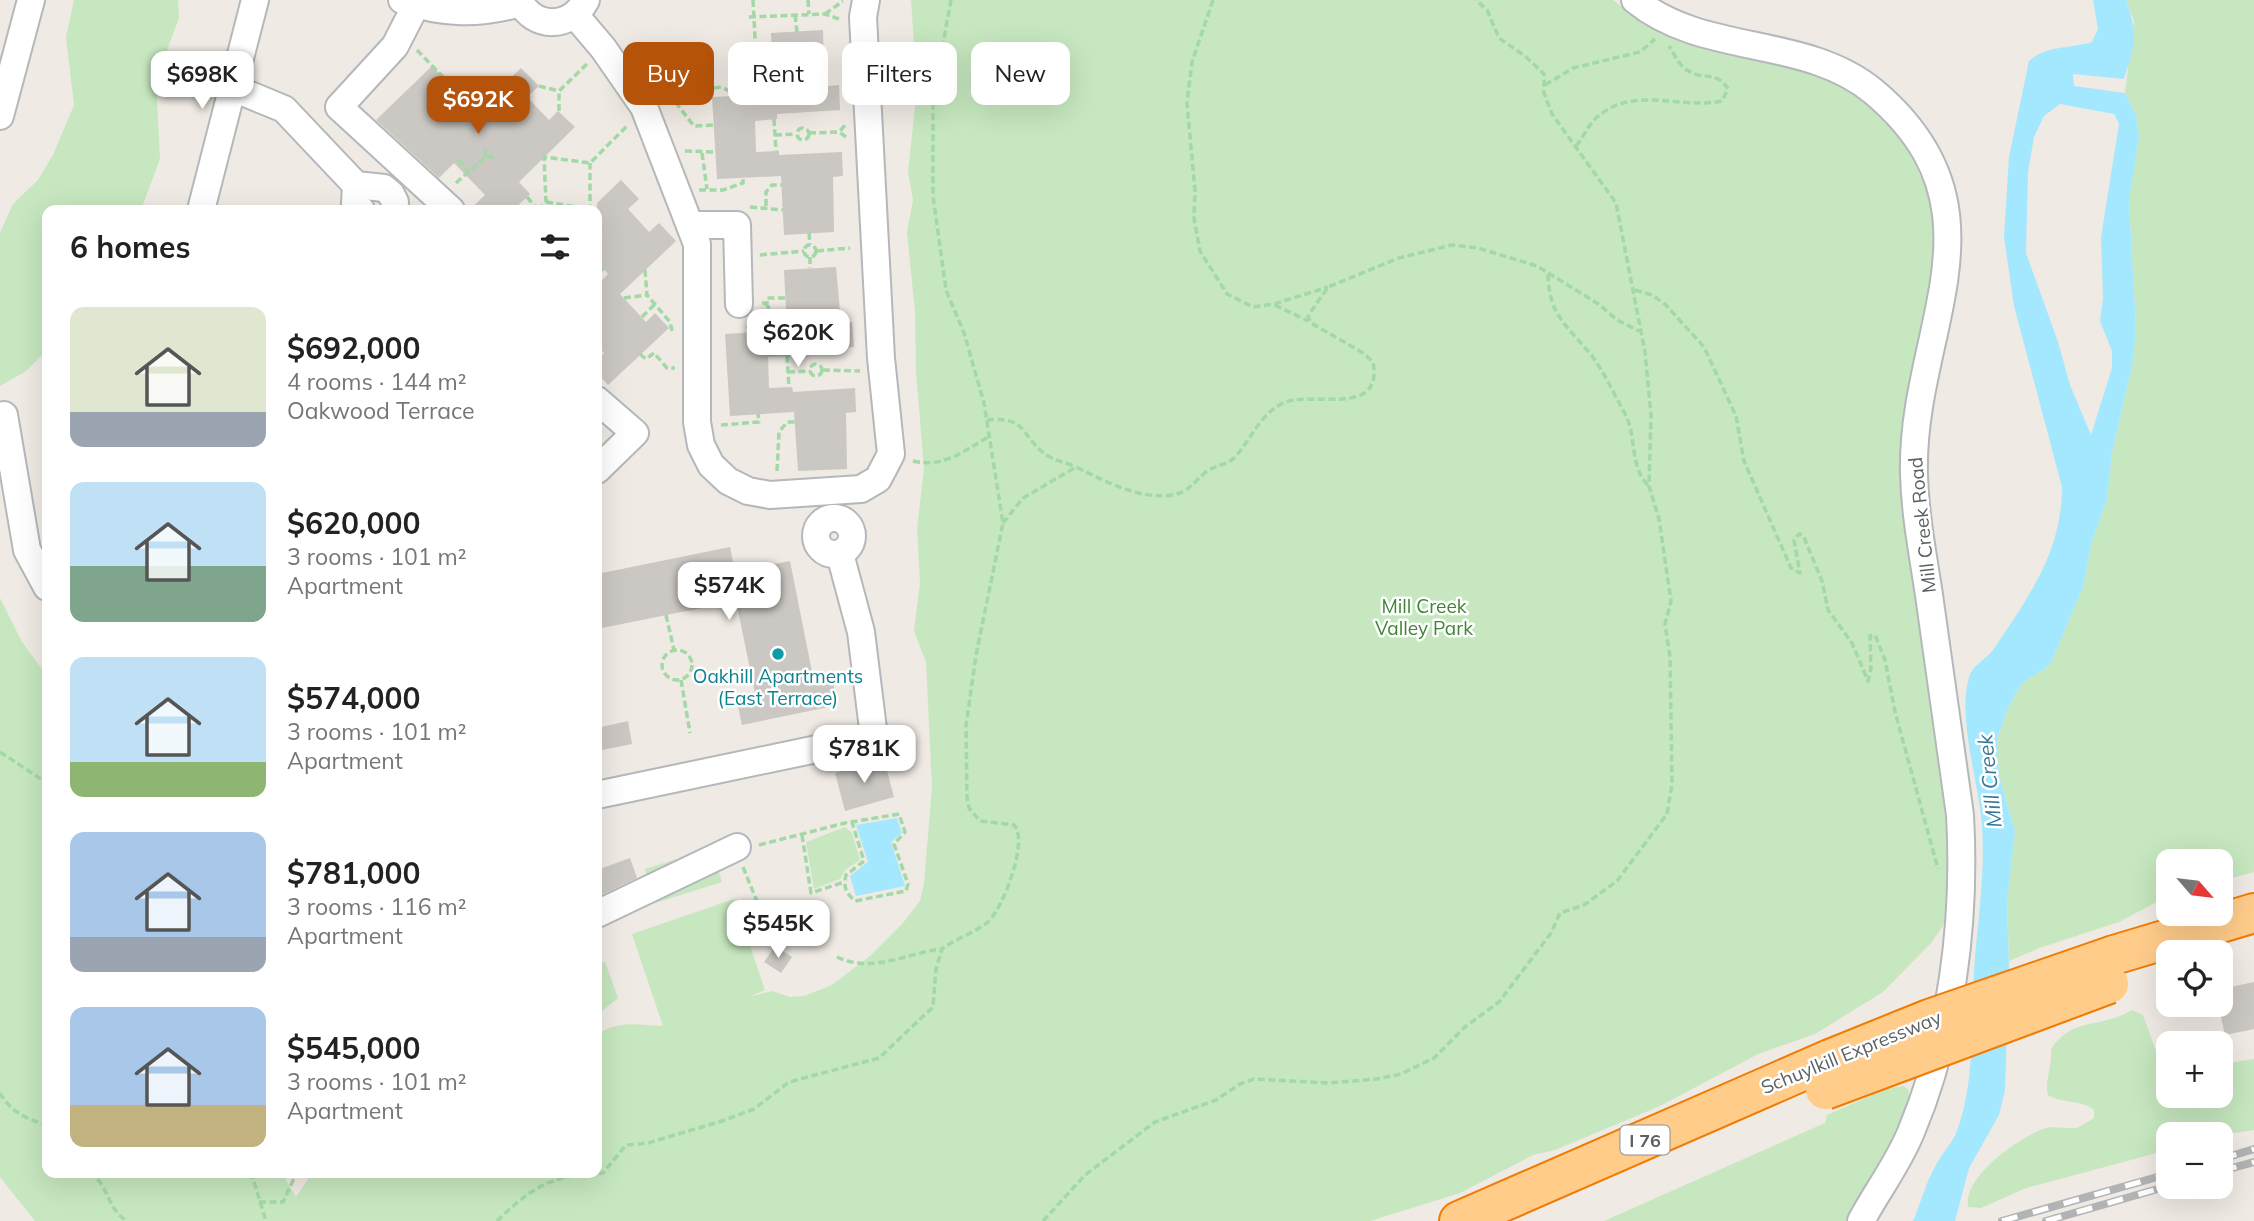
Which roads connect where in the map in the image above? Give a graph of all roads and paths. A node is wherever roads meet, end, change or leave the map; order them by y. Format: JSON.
{"nodes":[{"id":1,"x":31,"y":0,"type":"edge"},
{"id":2,"x":256,"y":0,"type":"edge"},
{"id":3,"x":753,"y":0,"type":"edge"},
{"id":4,"x":808,"y":0,"type":"edge"},
{"id":5,"x":866,"y":0,"type":"edge"},
{"id":6,"x":1213,"y":0,"type":"edge"},
{"id":7,"x":1476,"y":0,"type":"edge"},
{"id":8,"x":1634,"y":0,"type":"edge"},
{"id":9,"x":519,"y":1,"type":"edge"},
{"id":10,"x":409,"y":2,"type":"edge"},
{"id":11,"x":581,"y":7,"type":"edge"},
{"id":12,"x":809,"y":14,"type":"junction"},
{"id":13,"x":825,"y":14,"type":"dead end"},
{"id":14,"x":795,"y":15,"type":"junction"},
{"id":15,"x":751,"y":17,"type":"junction"},
{"id":16,"x":1666,"y":28,"type":"junction"},
{"id":17,"x":797,"y":32,"type":"dead end"},
{"id":18,"x":401,"y":33,"type":"junction"},
{"id":19,"x":754,"y":42,"type":"edge"},
{"id":20,"x":604,"y":48,"type":"junction"},
{"id":21,"x":539,"y":86,"type":"dead end"},
{"id":22,"x":1543,"y":86,"type":"junction"},
{"id":23,"x":233,"y":88,"type":"junction"},
{"id":24,"x":559,"y":91,"type":"junction"},
{"id":25,"x":489,"y":99,"type":"dead end"},
{"id":26,"x":465,"y":100,"type":"junction"},
{"id":27,"x":648,"y":105,"type":"edge"},
{"id":28,"x":678,"y":105,"type":"edge"},
{"id":29,"x":644,"y":107,"type":"junction"},
{"id":30,"x":461,"y":110,"type":"dead end"},
{"id":31,"x":558,"y":111,"type":"dead end"},
{"id":32,"x":0,"y":116,"type":"edge"},
{"id":33,"x":774,"y":120,"type":"dead end"},
{"id":34,"x":714,"y":125,"type":"dead end"},
{"id":35,"x":839,"y":132,"type":"dead end"},
{"id":36,"x":809,"y":133,"type":"junction"},
{"id":37,"x":796,"y":134,"type":"junction"},
{"id":38,"x":775,"y":135,"type":"junction"},
{"id":39,"x":1576,"y":146,"type":"junction"},
{"id":40,"x":485,"y":149,"type":"dead end"},
{"id":41,"x":662,"y":151,"type":"junction"},
{"id":42,"x":776,"y":151,"type":"dead end"},
{"id":43,"x":716,"y":152,"type":"dead end"},
{"id":44,"x":702,"y":153,"type":"junction"},
{"id":45,"x":486,"y":156,"type":"junction"},
{"id":46,"x":494,"y":158,"type":"dead end"},
{"id":47,"x":458,"y":160,"type":"dead end"},
{"id":48,"x":590,"y":163,"type":"junction"},
{"id":49,"x":469,"y":172,"type":"junction"},
{"id":50,"x":743,"y":178,"type":"dead end"},
{"id":51,"x":782,"y":185,"type":"dead end"},
{"id":52,"x":707,"y":189,"type":"junction"},
{"id":53,"x":696,"y":191,"type":"dead end"},
{"id":54,"x":359,"y":197,"type":"edge"},
{"id":55,"x":527,"y":197,"type":"dead end"},
{"id":56,"x":546,"y":202,"type":"junction"},
{"id":57,"x":445,"y":204,"type":"edge"},
{"id":58,"x":202,"y":205,"type":"edge"},
{"id":59,"x":395,"y":205,"type":"edge"},
{"id":60,"x":534,"y":205,"type":"edge"},
{"id":61,"x":543,"y":205,"type":"edge"},
{"id":62,"x":565,"y":205,"type":"edge"},
{"id":63,"x":590,"y":205,"type":"edge"},
{"id":64,"x":766,"y":206,"type":"dead end"},
{"id":65,"x":690,"y":225,"type":"junction"},
{"id":66,"x":809,"y":233,"type":"dead end"},
{"id":67,"x":810,"y":244,"type":"junction"},
{"id":68,"x":850,"y":248,"type":"dead end"},
{"id":69,"x":804,"y":251,"type":"junction"},
{"id":70,"x":816,"y":251,"type":"junction"},
{"id":71,"x":737,"y":256,"type":"junction"},
{"id":72,"x":810,"y":257,"type":"junction"},
{"id":73,"x":810,"y":268,"type":"dead end"},
{"id":74,"x":602,"y":269,"type":"edge"},
{"id":75,"x":605,"y":270,"type":"dead end"},
{"id":76,"x":645,"y":270,"type":"dead end"},
{"id":77,"x":1548,"y":274,"type":"junction"},
{"id":78,"x":1328,"y":287,"type":"junction"},
{"id":79,"x":1635,"y":290,"type":"junction"},
{"id":80,"x":647,"y":295,"type":"junction"},
{"id":81,"x":624,"y":298,"type":"dead end"},
{"id":82,"x":655,"y":303,"type":"junction"},
{"id":83,"x":1275,"y":304,"type":"junction"},
{"id":84,"x":748,"y":312,"type":"junction"},
{"id":85,"x":642,"y":317,"type":"dead end"},
{"id":86,"x":1308,"y":321,"type":"junction"},
{"id":87,"x":787,"y":329,"type":"dead end"},
{"id":88,"x":1639,"y":331,"type":"junction"},
{"id":89,"x":753,"y":332,"type":"dead end"},
{"id":90,"x":673,"y":333,"type":"dead end"},
{"id":91,"x":640,"y":354,"type":"dead end"},
{"id":92,"x":788,"y":356,"type":"dead end"},
{"id":93,"x":855,"y":363,"type":"dead end"},
{"id":94,"x":681,"y":364,"type":"junction"},
{"id":95,"x":822,"y":370,"type":"junction"},
{"id":96,"x":810,"y":371,"type":"junction"},
{"id":97,"x":788,"y":372,"type":"junction"},
{"id":98,"x":789,"y":387,"type":"dead end"},
{"id":99,"x":602,"y":404,"type":"edge"},
{"id":100,"x":758,"y":414,"type":"dead end"},
{"id":101,"x":4,"y":415,"type":"dead end"},
{"id":102,"x":987,"y":420,"type":"dead end"},
{"id":103,"x":795,"y":422,"type":"dead end"},
{"id":104,"x":698,"y":427,"type":"junction"},
{"id":105,"x":988,"y":437,"type":"dead end"},
{"id":106,"x":891,"y":454,"type":"junction"},
{"id":107,"x":602,"y":458,"type":"edge"},
{"id":108,"x":1076,"y":467,"type":"junction"},
{"id":109,"x":1649,"y":486,"type":"junction"},
{"id":110,"x":778,"y":494,"type":"junction"},
{"id":111,"x":1003,"y":523,"type":"dead end"},
{"id":112,"x":840,"y":554,"type":"dead end"},
{"id":113,"x":42,"y":578,"type":"edge"},
{"id":114,"x":666,"y":615,"type":"dead end"},
{"id":115,"x":674,"y":650,"type":"junction"},
{"id":116,"x":681,"y":680,"type":"junction"},
{"id":117,"x":690,"y":733,"type":"dead end"},
{"id":118,"x":0,"y":752,"type":"edge"},
{"id":119,"x":42,"y":780,"type":"edge"},
{"id":120,"x":602,"y":794,"type":"edge"},
{"id":121,"x":852,"y":822,"type":"junction"},
{"id":122,"x":802,"y":835,"type":"junction"},
{"id":123,"x":737,"y":847,"type":"junction"},
{"id":124,"x":1935,"y":864,"type":"dead end"},
{"id":125,"x":844,"y":882,"type":"junction"},
{"id":126,"x":602,"y":912,"type":"edge"},
{"id":127,"x":2254,"y":913,"type":"edge"},
{"id":128,"x":772,"y":939,"type":"junction"},
{"id":129,"x":2254,"y":940,"type":"edge"},
{"id":130,"x":750,"y":945,"type":"dead end"},
{"id":131,"x":775,"y":946,"type":"dead end"},
{"id":132,"x":2233,"y":946,"type":"edge"},
{"id":133,"x":942,"y":949,"type":"dead end"},
{"id":134,"x":837,"y":957,"type":"dead end"},
{"id":135,"x":2156,"y":967,"type":"edge"},
{"id":136,"x":2111,"y":969,"type":"junction"},
{"id":137,"x":1827,"y":1075,"type":"junction"},
{"id":138,"x":0,"y":1093,"type":"edge"},
{"id":139,"x":42,"y":1122,"type":"edge"},
{"id":140,"x":97,"y":1178,"type":"edge"},
{"id":141,"x":253,"y":1178,"type":"edge"},
{"id":142,"x":294,"y":1178,"type":"edge"},
{"id":143,"x":260,"y":1202,"type":"junction"},
{"id":144,"x":127,"y":1221,"type":"edge"},
{"id":145,"x":266,"y":1221,"type":"edge"},
{"id":146,"x":1044,"y":1221,"type":"edge"},
{"id":147,"x":1460,"y":1221,"type":"edge"},
{"id":148,"x":1526,"y":1221,"type":"edge"},
{"id":149,"x":1861,"y":1221,"type":"edge"}],
"edges":[{"from":1,"to":32,"type":"street"},
{"from":2,"to":23,"type":"street"},
{"from":3,"to":15,"type":"path"},
{"from":4,"to":12,"type":"path"},
{"from":5,"to":106,"type":"street"},
{"from":6,"to":83,"type":"path"},
{"from":7,"to":22,"type":"path"},
{"from":8,"to":16,"type":"street","name":"Mill Creek Road"},
{"from":9,"to":10,"type":"street"},
{"from":9,"to":11,"type":"street"},
{"from":10,"to":18,"type":"street"},
{"from":11,"to":20,"type":"street"},
{"from":12,"to":13,"type":"path"},
{"from":12,"to":14,"type":"path"},
{"from":14,"to":15,"type":"path"},
{"from":14,"to":17,"type":"path"},
{"from":15,"to":19,"type":"path"},
{"from":16,"to":22,"type":"path"},
{"from":16,"to":39,"type":"path"},
{"from":16,"to":149,"type":"street","name":"Mill Creek Road"},
{"from":18,"to":26,"type":"path"},
{"from":18,"to":57,"type":"street"},
{"from":20,"to":24,"type":"path"},
{"from":20,"to":29,"type":"street"},
{"from":21,"to":24,"type":"path"},
{"from":22,"to":39,"type":"path"},
{"from":23,"to":54,"type":"street"},
{"from":23,"to":58,"type":"street"},
{"from":24,"to":31,"type":"path"},
{"from":25,"to":26,"type":"path"},
{"from":26,"to":30,"type":"path"},
{"from":27,"to":29,"type":"path"},
{"from":28,"to":34,"type":"path"},
{"from":29,"to":41,"type":"street"},
{"from":29,"to":48,"type":"path"},
{"from":33,"to":38,"type":"path"},
{"from":35,"to":36,"type":"path"},
{"from":36,"to":37,"type":"path"},
{"from":36,"to":37,"type":"path"},
{"from":37,"to":38,"type":"path"},
{"from":38,"to":42,"type":"path"},
{"from":39,"to":79,"type":"path"},
{"from":40,"to":45,"type":"path"},
{"from":41,"to":44,"type":"path"},
{"from":41,"to":65,"type":"street"},
{"from":43,"to":44,"type":"path"},
{"from":44,"to":52,"type":"path"},
{"from":45,"to":46,"type":"path"},
{"from":45,"to":49,"type":"path"},
{"from":47,"to":49,"type":"path"},
{"from":48,"to":56,"type":"path"},
{"from":48,"to":63,"type":"path"},
{"from":49,"to":57,"type":"path"},
{"from":50,"to":52,"type":"path"},
{"from":51,"to":64,"type":"path"},
{"from":52,"to":53,"type":"path"},
{"from":54,"to":59,"type":"street"},
{"from":55,"to":60,"type":"path"},
{"from":56,"to":61,"type":"path"},
{"from":56,"to":62,"type":"path"},
{"from":65,"to":71,"type":"street"},
{"from":65,"to":94,"type":"street"},
{"from":66,"to":67,"type":"path"},
{"from":67,"to":69,"type":"path"},
{"from":67,"to":70,"type":"path"},
{"from":68,"to":70,"type":"path"},
{"from":69,"to":71,"type":"path"},
{"from":69,"to":72,"type":"path"},
{"from":70,"to":72,"type":"path"},
{"from":71,"to":84,"type":"street"},
{"from":72,"to":73,"type":"path"},
{"from":74,"to":75,"type":"path"},
{"from":76,"to":80,"type":"path"},
{"from":77,"to":78,"type":"path"},
{"from":77,"to":88,"type":"path"},
{"from":77,"to":109,"type":"path"},
{"from":78,"to":83,"type":"path"},
{"from":78,"to":86,"type":"path"},
{"from":79,"to":88,"type":"path"},
{"from":79,"to":124,"type":"path"},
{"from":80,"to":81,"type":"path"},
{"from":80,"to":82,"type":"path"},
{"from":82,"to":85,"type":"path"},
{"from":82,"to":90,"type":"path"},
{"from":83,"to":86,"type":"path"},
{"from":84,"to":87,"type":"path"},
{"from":84,"to":89,"type":"path"},
{"from":86,"to":108,"type":"path"},
{"from":88,"to":109,"type":"path"},
{"from":91,"to":94,"type":"path"},
{"from":92,"to":97,"type":"path"},
{"from":93,"to":95,"type":"path"},
{"from":94,"to":104,"type":"street"},
{"from":95,"to":96,"type":"path"},
{"from":95,"to":96,"type":"path"},
{"from":96,"to":97,"type":"path"},
{"from":97,"to":98,"type":"path"},
{"from":99,"to":107,"type":"street"},
{"from":100,"to":104,"type":"path"},
{"from":101,"to":113,"type":"street"},
{"from":102,"to":108,"type":"path"},
{"from":103,"to":110,"type":"path"},
{"from":104,"to":110,"type":"street"},
{"from":105,"to":106,"type":"path"},
{"from":106,"to":110,"type":"street"},
{"from":108,"to":111,"type":"path"},
{"from":109,"to":146,"type":"path"},
{"from":112,"to":120,"type":"street"},
{"from":114,"to":115,"type":"path"},
{"from":115,"to":116,"type":"path"},
{"from":115,"to":116,"type":"path"},
{"from":116,"to":117,"type":"path"},
{"from":118,"to":119,"type":"path"},
{"from":121,"to":122,"type":"path"},
{"from":121,"to":125,"type":"path"},
{"from":121,"to":125,"type":"path"},
{"from":122,"to":123,"type":"path"},
{"from":122,"to":125,"type":"path"},
{"from":123,"to":126,"type":"street"},
{"from":123,"to":128,"type":"path"},
{"from":127,"to":136,"type":"highway","name":"Schuylkill Expressway","number":"I 76"},
{"from":128,"to":130,"type":"path"},
{"from":128,"to":131,"type":"path"},
{"from":129,"to":132,"type":"highway"},
{"from":133,"to":134,"type":"path"},
{"from":135,"to":136,"type":"highway","name":"Schuylkill Expressway","number":"I 76"},
{"from":136,"to":137,"type":"highway","name":"Schuylkill Expressway","number":"I 76","bridge":true},
{"from":137,"to":147,"type":"highway","name":"Schuylkill Expressway","number":"I 76"},
{"from":137,"to":148,"type":"highway","name":"Schuylkill Expressway","number":"I 76"},
{"from":138,"to":139,"type":"path"},
{"from":140,"to":144,"type":"path"},
{"from":141,"to":143,"type":"path"},
{"from":142,"to":143,"type":"path"},
{"from":143,"to":145,"type":"path"}]}
